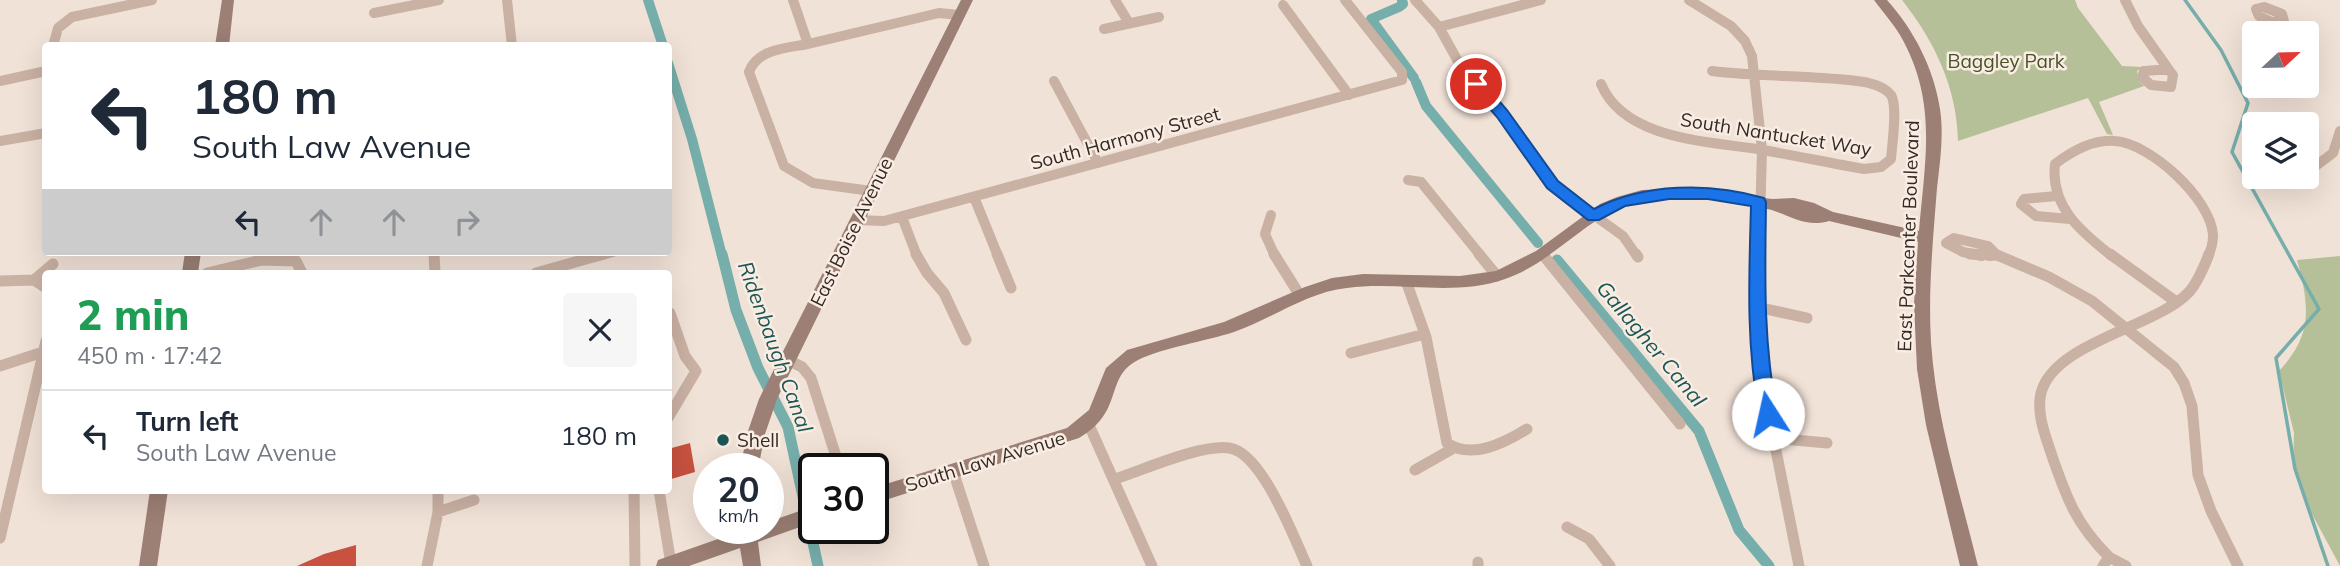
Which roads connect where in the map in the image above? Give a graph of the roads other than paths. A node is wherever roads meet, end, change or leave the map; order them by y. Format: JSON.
{"nodes":[{"id":1,"x":152,"y":0,"type":"edge"},
{"id":2,"x":228,"y":0,"type":"edge"},
{"id":3,"x":439,"y":0,"type":"edge"},
{"id":4,"x":507,"y":0,"type":"edge"},
{"id":5,"x":793,"y":0,"type":"edge"},
{"id":6,"x":967,"y":0,"type":"edge"},
{"id":7,"x":1115,"y":0,"type":"edge"},
{"id":8,"x":1345,"y":0,"type":"edge"},
{"id":9,"x":1415,"y":0,"type":"edge"},
{"id":10,"x":1541,"y":0,"type":"edge"},
{"id":11,"x":1689,"y":0,"type":"edge"},
{"id":12,"x":1880,"y":0,"type":"edge"},
{"id":13,"x":2125,"y":0,"type":"edge"},
{"id":14,"x":1283,"y":5,"type":"dead end"},
{"id":15,"x":374,"y":13,"type":"dead end"},
{"id":16,"x":959,"y":15,"type":"junction"},
{"id":17,"x":1159,"y":17,"type":"dead end"},
{"id":18,"x":1129,"y":23,"type":"junction"},
{"id":19,"x":1439,"y":27,"type":"junction"},
{"id":20,"x":1104,"y":29,"type":"dead end"},
{"id":21,"x":54,"y":42,"type":"edge"},
{"id":22,"x":223,"y":42,"type":"edge"},
{"id":23,"x":512,"y":42,"type":"edge"},
{"id":24,"x":808,"y":44,"type":"junction"},
{"id":25,"x":2169,"y":70,"type":"dead end"},
{"id":26,"x":1712,"y":71,"type":"dead end"},
{"id":27,"x":42,"y":72,"type":"edge"},
{"id":28,"x":1754,"y":76,"type":"junction"},
{"id":29,"x":0,"y":81,"type":"edge"},
{"id":30,"x":1054,"y":81,"type":"dead end"},
{"id":31,"x":1601,"y":84,"type":"dead end"},
{"id":32,"x":1349,"y":95,"type":"junction"},
{"id":33,"x":2340,"y":131,"type":"edge"},
{"id":34,"x":42,"y":134,"type":"edge"},
{"id":35,"x":0,"y":141,"type":"edge"},
{"id":36,"x":1762,"y":150,"type":"junction"},
{"id":37,"x":2319,"y":162,"type":"edge"},
{"id":38,"x":1098,"y":163,"type":"junction"},
{"id":39,"x":1408,"y":180,"type":"dead end"},
{"id":40,"x":871,"y":191,"type":"junction"},
{"id":41,"x":2056,"y":195,"type":"junction"},
{"id":42,"x":974,"y":197,"type":"junction"},
{"id":43,"x":1766,"y":203,"type":"junction"},
{"id":44,"x":1271,"y":215,"type":"dead end"},
{"id":45,"x":902,"y":216,"type":"junction"},
{"id":46,"x":1593,"y":216,"type":"junction"},
{"id":47,"x":2070,"y":219,"type":"junction"},
{"id":48,"x":856,"y":220,"type":"junction"},
{"id":49,"x":1926,"y":238,"type":"junction"},
{"id":50,"x":598,"y":256,"type":"edge"},
{"id":51,"x":1544,"y":256,"type":"junction"},
{"id":52,"x":1639,"y":257,"type":"dead end"},
{"id":53,"x":53,"y":264,"type":"dead end"},
{"id":54,"x":46,"y":270,"type":"edge"},
{"id":55,"x":219,"y":270,"type":"edge"},
{"id":56,"x":300,"y":270,"type":"edge"},
{"id":57,"x":547,"y":270,"type":"edge"},
{"id":58,"x":42,"y":273,"type":"edge"},
{"id":59,"x":1497,"y":276,"type":"junction"},
{"id":60,"x":34,"y":280,"type":"junction"},
{"id":61,"x":0,"y":281,"type":"edge"},
{"id":62,"x":1406,"y":281,"type":"junction"},
{"id":63,"x":42,"y":285,"type":"edge"},
{"id":64,"x":1011,"y":288,"type":"dead end"},
{"id":65,"x":1299,"y":294,"type":"junction"},
{"id":66,"x":2175,"y":301,"type":"junction"},
{"id":67,"x":1757,"y":307,"type":"junction"},
{"id":68,"x":1807,"y":318,"type":"dead end"},
{"id":69,"x":672,"y":319,"type":"edge"},
{"id":70,"x":2128,"y":329,"type":"junction"},
{"id":71,"x":1425,"y":334,"type":"junction"},
{"id":72,"x":966,"y":340,"type":"dead end"},
{"id":73,"x":42,"y":349,"type":"edge"},
{"id":74,"x":1350,"y":353,"type":"dead end"},
{"id":75,"x":42,"y":359,"type":"edge"},
{"id":76,"x":0,"y":366,"type":"edge"},
{"id":77,"x":785,"y":368,"type":"junction"},
{"id":78,"x":672,"y":411,"type":"edge"},
{"id":79,"x":1680,"y":424,"type":"dead end"},
{"id":80,"x":1089,"y":425,"type":"junction"},
{"id":81,"x":1527,"y":429,"type":"dead end"},
{"id":82,"x":1772,"y":438,"type":"junction"},
{"id":83,"x":1827,"y":443,"type":"dead end"},
{"id":84,"x":1452,"y":449,"type":"junction"},
{"id":85,"x":752,"y":453,"type":"edge"},
{"id":86,"x":835,"y":453,"type":"edge"},
{"id":87,"x":1415,"y":470,"type":"dead end"},
{"id":88,"x":953,"y":471,"type":"junction"},
{"id":89,"x":1115,"y":479,"type":"junction"},
{"id":90,"x":6,"y":487,"type":"edge"},
{"id":91,"x":889,"y":491,"type":"edge"},
{"id":92,"x":158,"y":494,"type":"edge"},
{"id":93,"x":438,"y":494,"type":"edge"},
{"id":94,"x":635,"y":494,"type":"edge"},
{"id":95,"x":659,"y":494,"type":"edge"},
{"id":96,"x":474,"y":500,"type":"dead end"},
{"id":97,"x":438,"y":512,"type":"junction"},
{"id":98,"x":1567,"y":527,"type":"dead end"},
{"id":99,"x":0,"y":538,"type":"edge"},
{"id":100,"x":720,"y":544,"type":"edge"},
{"id":101,"x":749,"y":544,"type":"edge"},
{"id":102,"x":2106,"y":561,"type":"edge"},
{"id":103,"x":668,"y":565,"type":"edge"},
{"id":104,"x":148,"y":566,"type":"edge"},
{"id":105,"x":427,"y":566,"type":"edge"},
{"id":106,"x":635,"y":566,"type":"edge"},
{"id":107,"x":752,"y":566,"type":"edge"},
{"id":108,"x":984,"y":566,"type":"edge"},
{"id":109,"x":1152,"y":566,"type":"edge"},
{"id":110,"x":1307,"y":566,"type":"edge"},
{"id":111,"x":1610,"y":566,"type":"edge"},
{"id":112,"x":1799,"y":566,"type":"edge"},
{"id":113,"x":1969,"y":566,"type":"edge"},
{"id":114,"x":2126,"y":566,"type":"edge"},
{"id":115,"x":2238,"y":566,"type":"edge"}],
"edges":[{"from":1,"to":21,"type":"street"},
{"from":2,"to":22,"type":"street"},
{"from":3,"to":15,"type":"street"},
{"from":4,"to":23,"type":"street"},
{"from":5,"to":24,"type":"street"},
{"from":6,"to":16,"type":"street","name":"East Boise Avenue"},
{"from":7,"to":18,"type":"street"},
{"from":8,"to":32,"type":"street","name":"South Harmony Street"},
{"from":9,"to":19,"type":"street"},
{"from":10,"to":19,"type":"street"},
{"from":11,"to":28,"type":"street"},
{"from":12,"to":49,"type":"street","name":"East Parkcenter Boulevard"},
{"from":13,"to":25,"type":"street"},
{"from":14,"to":32,"type":"street"},
{"from":16,"to":24,"type":"street"},
{"from":16,"to":40,"type":"street","name":"East Boise Avenue"},
{"from":17,"to":18,"type":"street"},
{"from":18,"to":20,"type":"street"},
{"from":19,"to":46,"type":"street"},
{"from":24,"to":40,"type":"street"},
{"from":26,"to":28,"type":"street"},
{"from":27,"to":29,"type":"street"},
{"from":28,"to":36,"type":"street"},
{"from":28,"to":36,"type":"street","name":"South Nantucket Way"},
{"from":30,"to":38,"type":"street"},
{"from":31,"to":36,"type":"street","name":"South Nantucket Way"},
{"from":32,"to":38,"type":"street","name":"South Harmony Street"},
{"from":33,"to":37,"type":"street"},
{"from":34,"to":35,"type":"street"},
{"from":36,"to":43,"type":"street"},
{"from":38,"to":42,"type":"street","name":"South Harmony Street"},
{"from":39,"to":59,"type":"street"},
{"from":40,"to":48,"type":"street","name":"East Boise Avenue"},
{"from":41,"to":47,"type":"street"},
{"from":41,"to":47,"type":"street"},
{"from":41,"to":66,"type":"street"},
{"from":42,"to":45,"type":"street","name":"South Harmony Street"},
{"from":42,"to":64,"type":"street"},
{"from":43,"to":46,"type":"street","name":"South Law Avenue"},
{"from":43,"to":49,"type":"street","name":"South Law Avenue"},
{"from":43,"to":67,"type":"street"},
{"from":44,"to":65,"type":"street"},
{"from":45,"to":48,"type":"street","name":"South Harmony Street"},
{"from":45,"to":72,"type":"street"},
{"from":46,"to":51,"type":"street","name":"South Law Avenue"},
{"from":46,"to":52,"type":"street"},
{"from":47,"to":66,"type":"street"},
{"from":48,"to":77,"type":"street","name":"East Boise Avenue"},
{"from":49,"to":70,"type":"street"},
{"from":49,"to":113,"type":"street","name":"East Parkcenter Boulevard"},
{"from":50,"to":57,"type":"street"},
{"from":51,"to":59,"type":"street","name":"South Law Avenue"},
{"from":51,"to":79,"type":"street"},
{"from":53,"to":54,"type":"street"},
{"from":55,"to":56,"type":"street"},
{"from":58,"to":60,"type":"street"},
{"from":59,"to":62,"type":"street","name":"South Law Avenue"},
{"from":60,"to":61,"type":"street"},
{"from":60,"to":63,"type":"street"},
{"from":62,"to":65,"type":"street","name":"South Law Avenue"},
{"from":62,"to":71,"type":"street"},
{"from":65,"to":80,"type":"street","name":"South Law Avenue"},
{"from":66,"to":70,"type":"street"},
{"from":67,"to":68,"type":"street"},
{"from":67,"to":82,"type":"street"},
{"from":69,"to":78,"type":"street"},
{"from":70,"to":102,"type":"street"},
{"from":70,"to":115,"type":"street"},
{"from":71,"to":74,"type":"street"},
{"from":71,"to":84,"type":"street"},
{"from":73,"to":76,"type":"street"},
{"from":75,"to":90,"type":"street"},
{"from":77,"to":85,"type":"street","name":"East Boise Avenue"},
{"from":77,"to":86,"type":"street"},
{"from":80,"to":88,"type":"street","name":"South Law Avenue"},
{"from":80,"to":89,"type":"street"},
{"from":81,"to":84,"type":"street"},
{"from":82,"to":83,"type":"street"},
{"from":82,"to":112,"type":"street"},
{"from":84,"to":87,"type":"street"},
{"from":88,"to":91,"type":"street","name":"South Law Avenue"},
{"from":88,"to":108,"type":"street"},
{"from":89,"to":109,"type":"street"},
{"from":89,"to":110,"type":"street"},
{"from":90,"to":99,"type":"street"},
{"from":92,"to":104,"type":"street"},
{"from":93,"to":97,"type":"street"},
{"from":94,"to":106,"type":"street"},
{"from":95,"to":103,"type":"street"},
{"from":96,"to":97,"type":"street"},
{"from":97,"to":105,"type":"street"},
{"from":98,"to":111,"type":"street"},
{"from":100,"to":103,"type":"street"},
{"from":101,"to":107,"type":"street"},
{"from":102,"to":114,"type":"street"}]}
